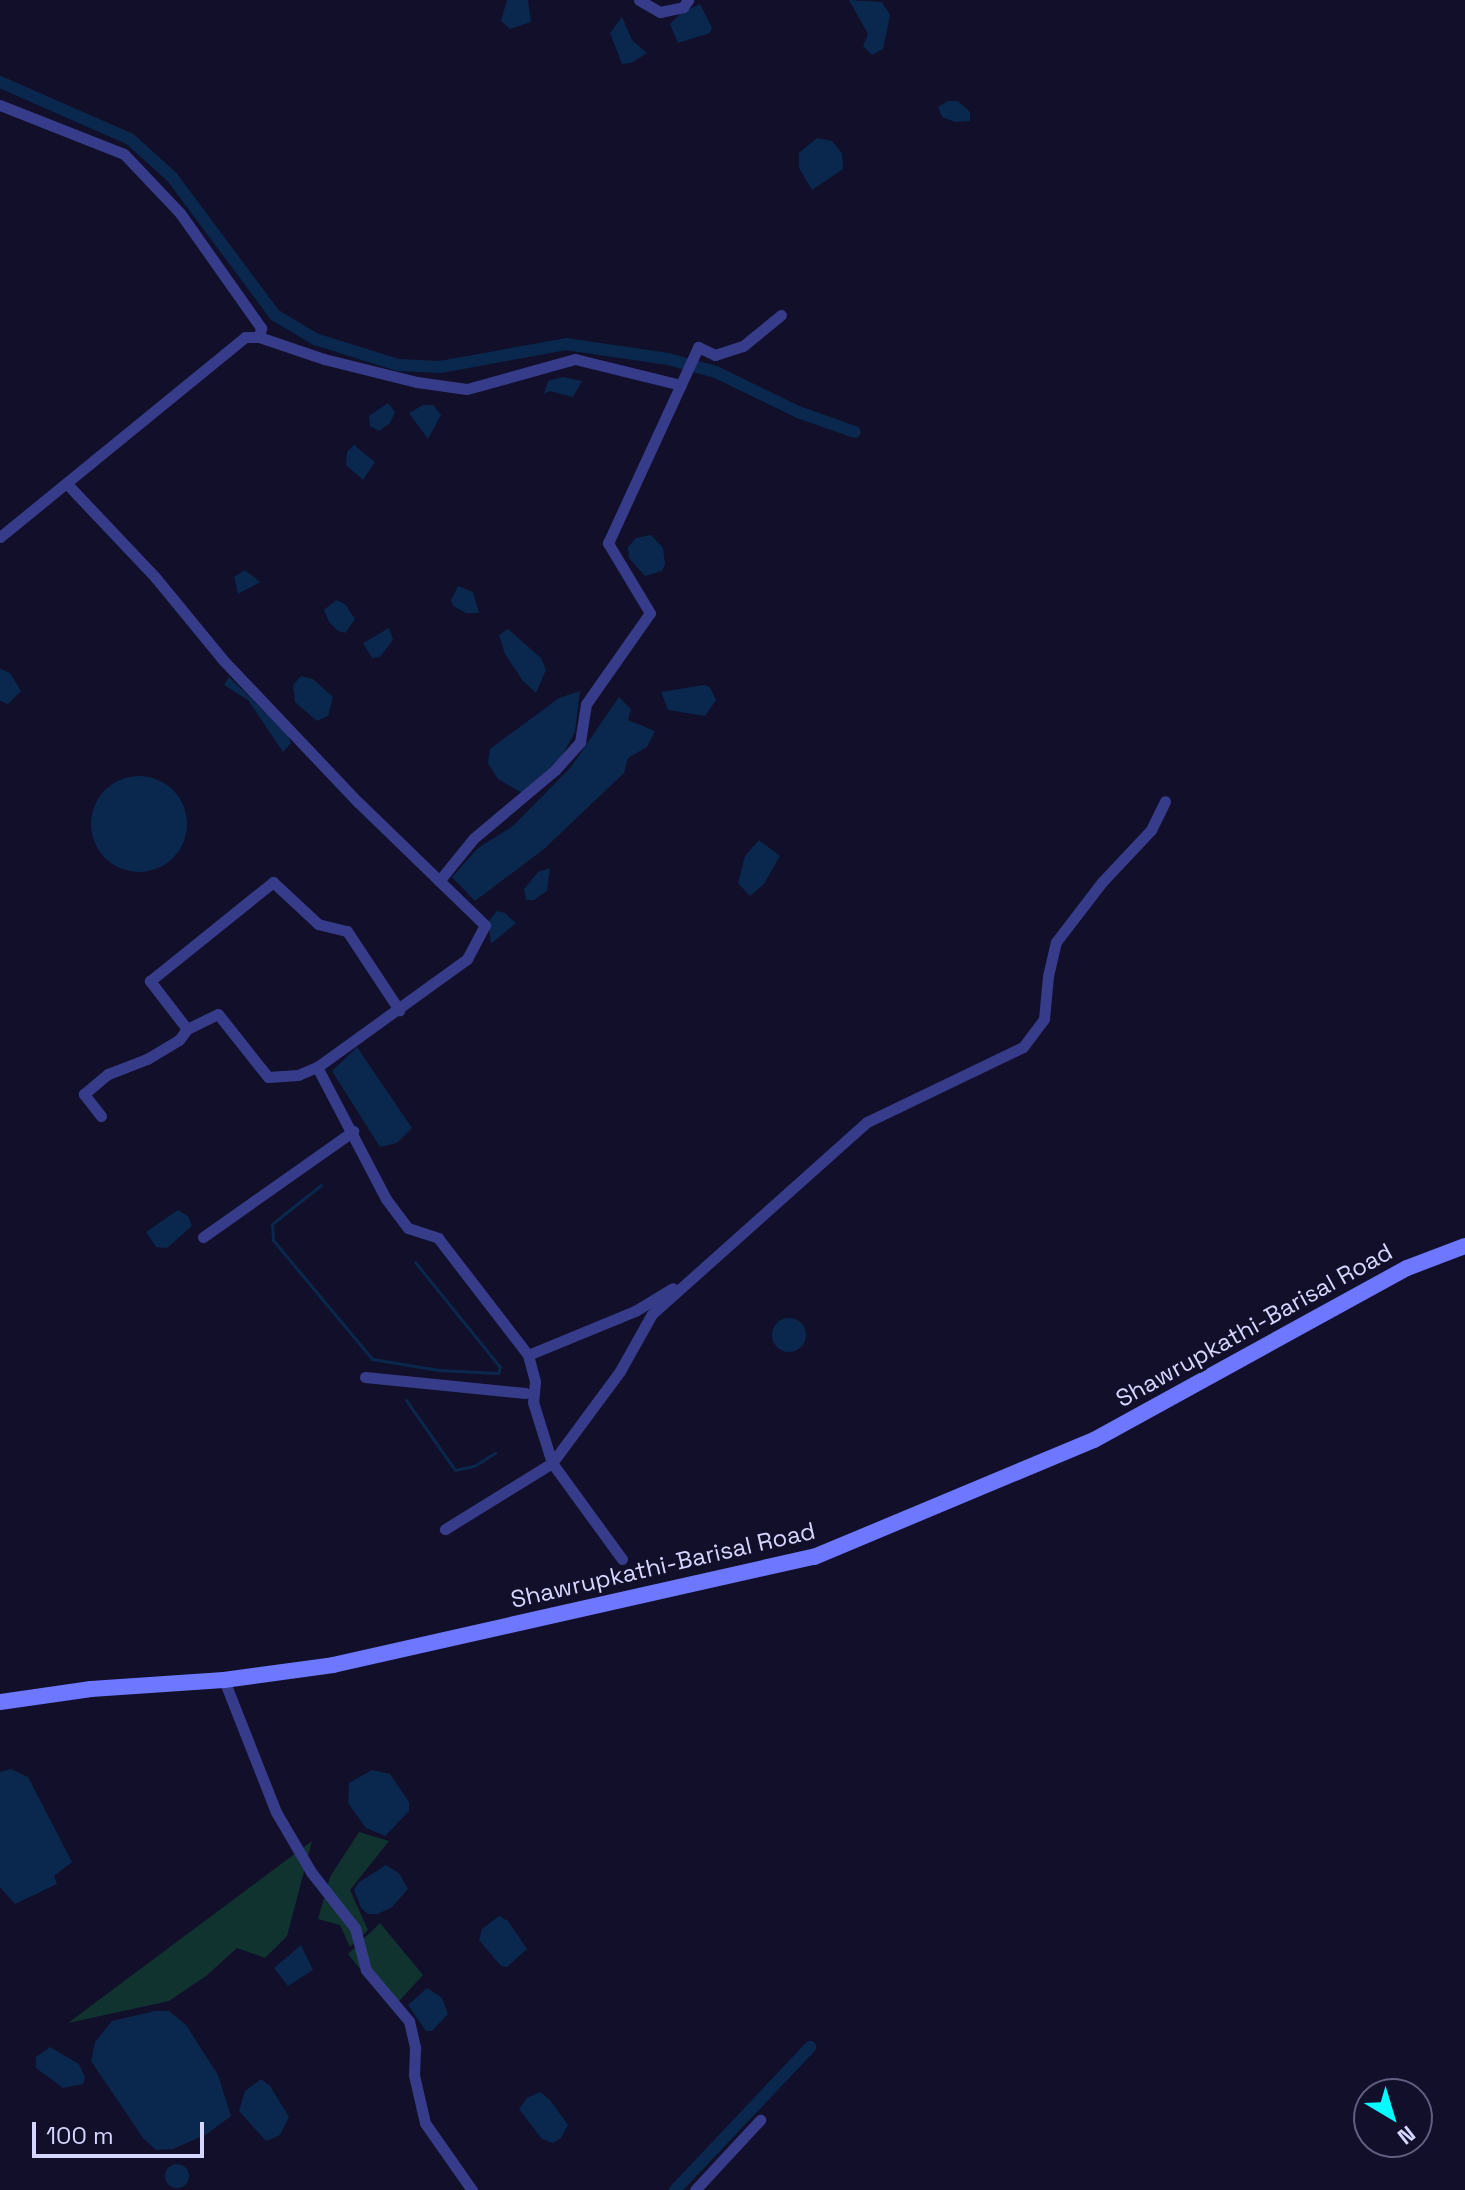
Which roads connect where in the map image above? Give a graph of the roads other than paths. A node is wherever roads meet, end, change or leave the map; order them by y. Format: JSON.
{"nodes":[{"id":1,"x":639,"y":0,"type":"edge"},
{"id":2,"x":688,"y":0,"type":"edge"},
{"id":3,"x":0,"y":105,"type":"edge"},
{"id":4,"x":781,"y":315,"type":"dead end"},
{"id":5,"x":259,"y":337,"type":"junction"},
{"id":6,"x":681,"y":382,"type":"junction"},
{"id":7,"x":68,"y":485,"type":"junction"},
{"id":8,"x":0,"y":537,"type":"edge"},
{"id":9,"x":1165,"y":801,"type":"dead end"},
{"id":10,"x":439,"y":881,"type":"junction"},
{"id":11,"x":399,"y":1010,"type":"junction"},
{"id":12,"x":187,"y":1029,"type":"junction"},
{"id":13,"x":317,"y":1067,"type":"junction"},
{"id":14,"x":101,"y":1116,"type":"dead end"},
{"id":15,"x":353,"y":1131,"type":"junction"},
{"id":16,"x":203,"y":1237,"type":"dead end"},
{"id":17,"x":1465,"y":1246,"type":"edge"},
{"id":18,"x":691,"y":1278,"type":"junction"},
{"id":19,"x":528,"y":1355,"type":"junction"},
{"id":20,"x":365,"y":1377,"type":"dead end"},
{"id":21,"x":525,"y":1393,"type":"dead end"},
{"id":22,"x":552,"y":1463,"type":"junction"},
{"id":23,"x":445,"y":1529,"type":"dead end"},
{"id":24,"x":622,"y":1559,"type":"dead end"},
{"id":25,"x":224,"y":1680,"type":"junction"},
{"id":26,"x":0,"y":1702,"type":"edge"},
{"id":27,"x":760,"y":2120,"type":"dead end"},
{"id":28,"x":472,"y":2190,"type":"edge"},
{"id":29,"x":695,"y":2190,"type":"edge"}],
"edges":[{"from":1,"to":2,"type":"street"},
{"from":3,"to":5,"type":"street"},
{"from":4,"to":6,"type":"street"},
{"from":5,"to":6,"type":"street"},
{"from":5,"to":7,"type":"street"},
{"from":6,"to":10,"type":"street"},
{"from":7,"to":8,"type":"street"},
{"from":7,"to":10,"type":"street"},
{"from":9,"to":18,"type":"street"},
{"from":10,"to":11,"type":"street"},
{"from":11,"to":12,"type":"street"},
{"from":11,"to":13,"type":"street"},
{"from":12,"to":13,"type":"street"},
{"from":12,"to":14,"type":"street"},
{"from":13,"to":15,"type":"street"},
{"from":15,"to":16,"type":"street"},
{"from":15,"to":19,"type":"street"},
{"from":17,"to":25,"type":"main road","name":"Shawrupkathi-Barisal Road"},
{"from":18,"to":19,"type":"street"},
{"from":18,"to":22,"type":"street"},
{"from":19,"to":22,"type":"street"},
{"from":20,"to":21,"type":"street"},
{"from":22,"to":23,"type":"street"},
{"from":22,"to":24,"type":"street"},
{"from":25,"to":26,"type":"main road","name":"Shawrupkathi-Barisal Road"},
{"from":25,"to":28,"type":"street"},
{"from":27,"to":29,"type":"street"}]}
